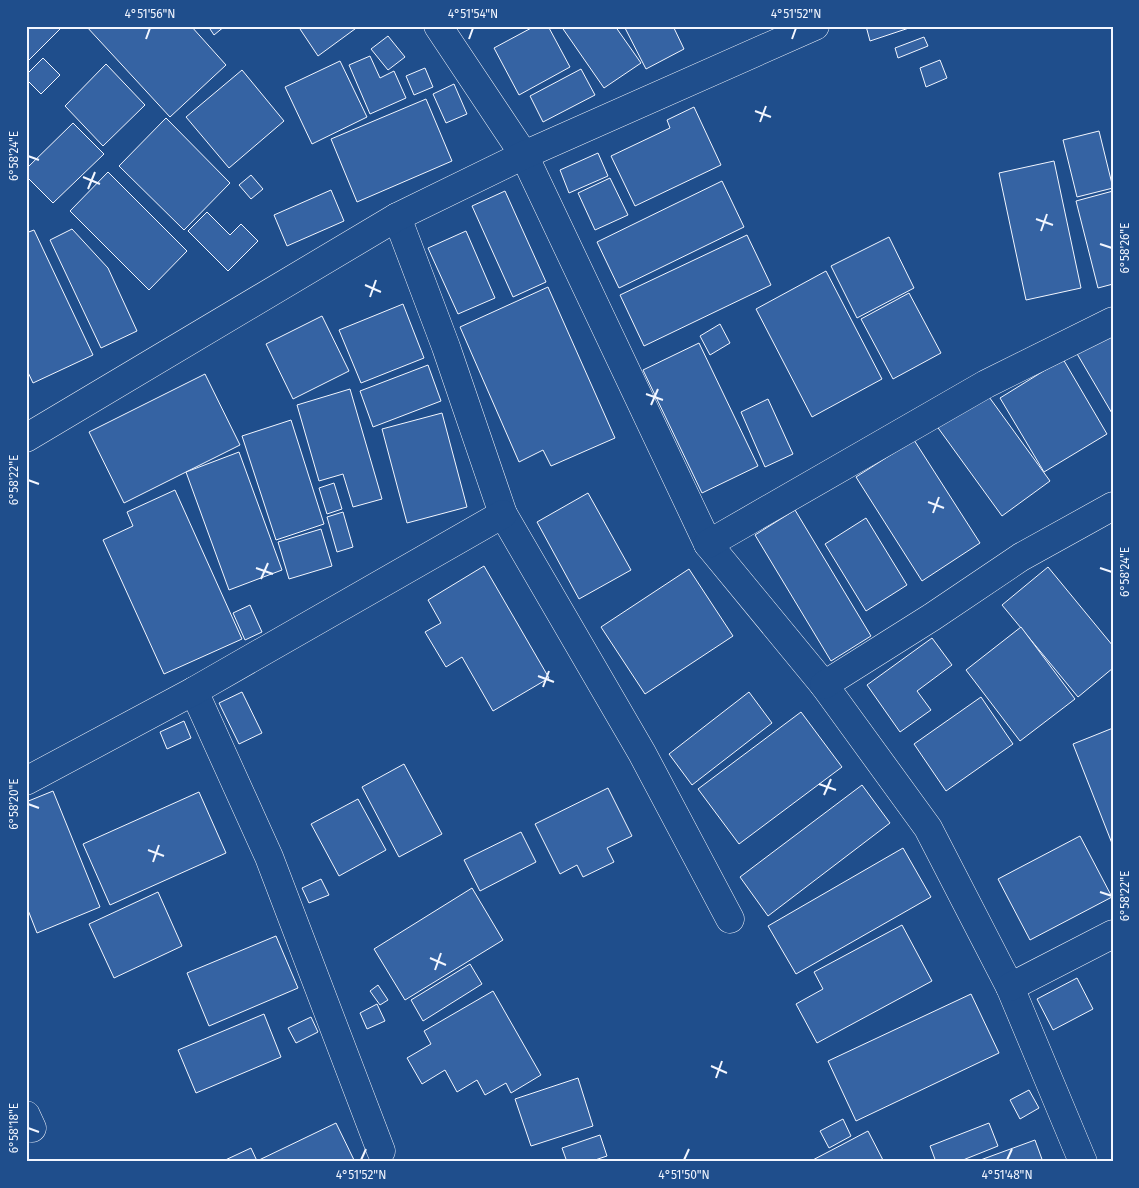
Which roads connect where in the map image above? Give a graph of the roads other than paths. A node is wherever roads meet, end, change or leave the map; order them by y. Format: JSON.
{"nodes":[{"id":1,"x":438,"y":26,"type":"edge"},
{"id":2,"x":815,"y":26,"type":"edge"},
{"id":3,"x":524,"y":155,"type":"junction"},
{"id":4,"x":397,"y":217,"type":"junction"},
{"id":5,"x":1113,"y":321,"type":"edge"},
{"id":6,"x":26,"y":438,"type":"edge"},
{"id":7,"x":1113,"y":506,"type":"edge"},
{"id":8,"x":503,"y":514,"type":"junction"},
{"id":9,"x":708,"y":544,"type":"junction"},
{"id":10,"x":824,"y":685,"type":"junction"},
{"id":11,"x":194,"y":691,"type":"junction"},
{"id":12,"x":26,"y":781,"type":"edge"},
{"id":13,"x":730,"y":919,"type":"dead end"},
{"id":14,"x":1113,"y":934,"type":"edge"},
{"id":15,"x":1010,"y":987,"type":"junction"},
{"id":16,"x":381,"y":1151,"type":"dead end"},
{"id":17,"x":1083,"y":1162,"type":"edge"}],
"edges":[{"from":1,"to":3,"type":"street"},
{"from":2,"to":3,"type":"street"},
{"from":3,"to":4,"type":"street"},
{"from":3,"to":9,"type":"street"},
{"from":4,"to":6,"type":"street"},
{"from":4,"to":8,"type":"street"},
{"from":5,"to":9,"type":"street"},
{"from":7,"to":10,"type":"street"},
{"from":8,"to":11,"type":"street"},
{"from":8,"to":13,"type":"street"},
{"from":9,"to":10,"type":"street"},
{"from":10,"to":15,"type":"street"},
{"from":11,"to":12,"type":"street"},
{"from":11,"to":16,"type":"street"},
{"from":14,"to":15,"type":"street"},
{"from":15,"to":17,"type":"street"}]}
